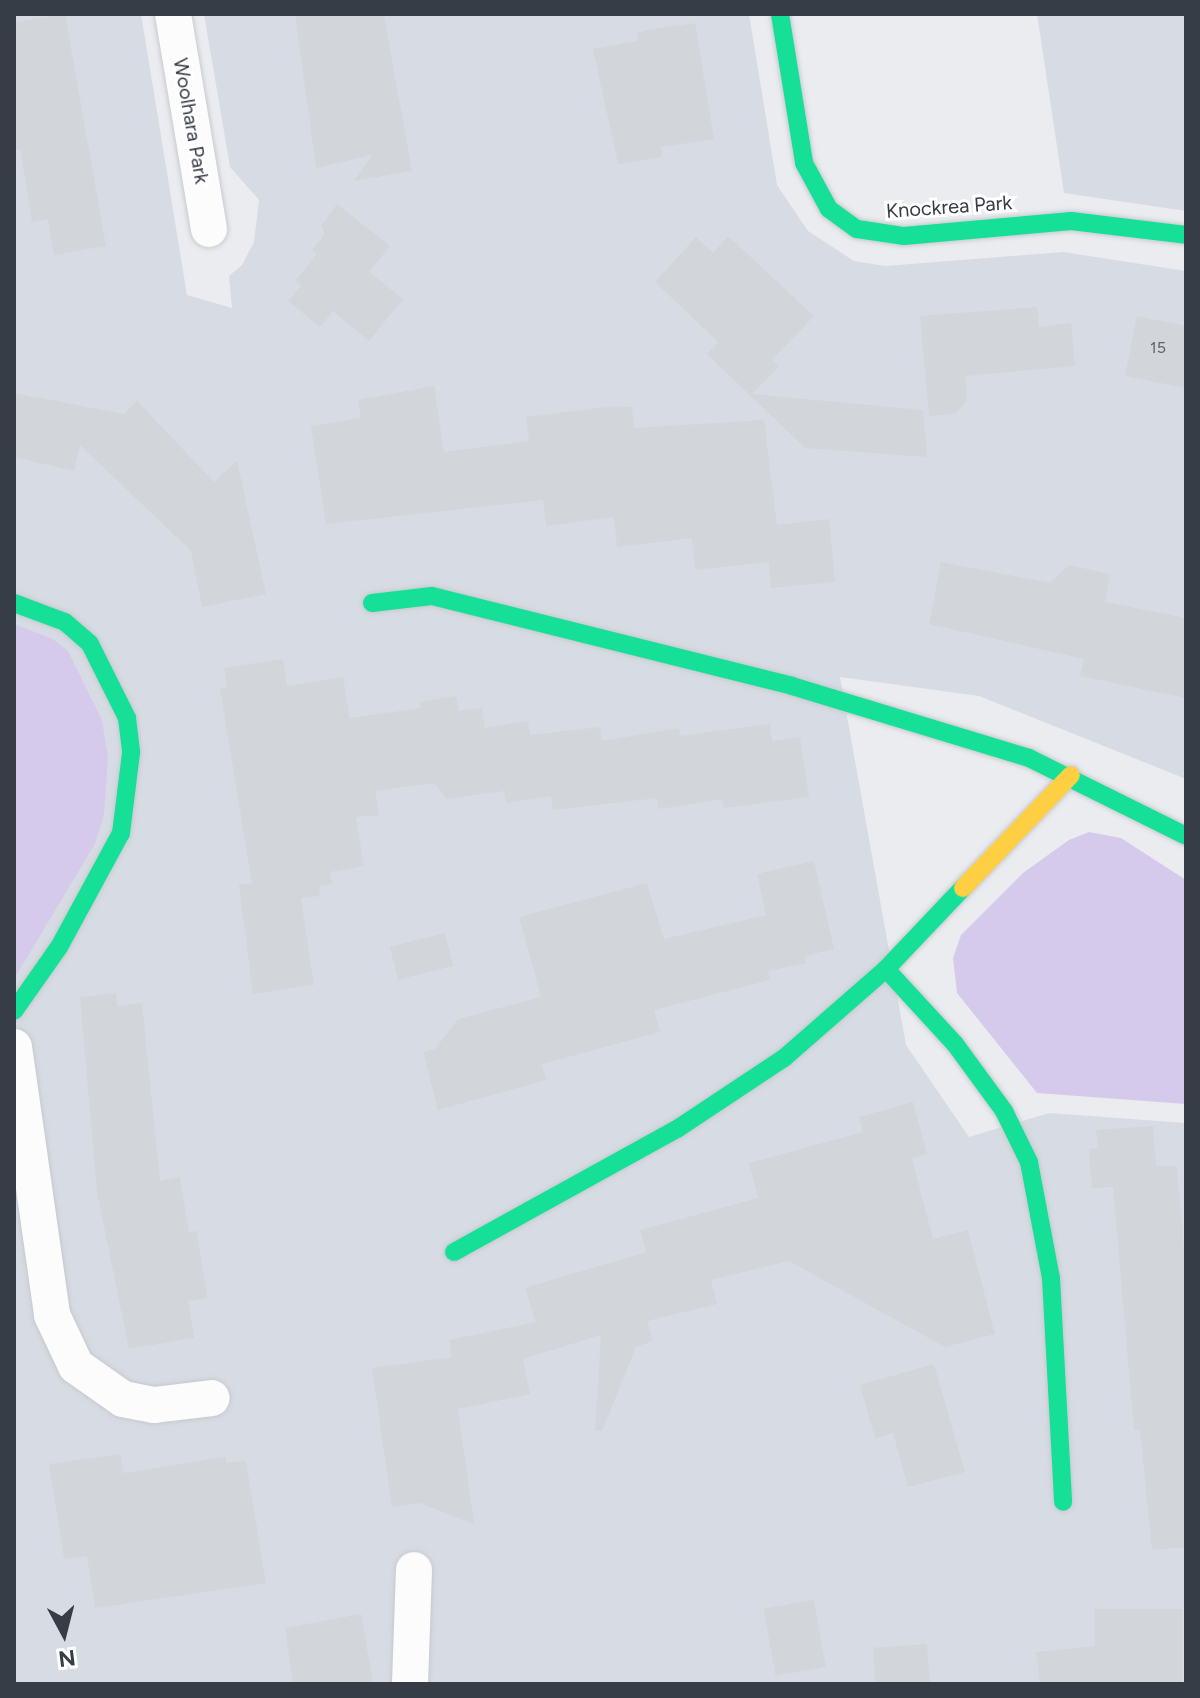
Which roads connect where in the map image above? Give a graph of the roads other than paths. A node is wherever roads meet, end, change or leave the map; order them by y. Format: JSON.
{"nodes":[{"id":1,"x":173,"y":14,"type":"edge"},
{"id":2,"x":780,"y":14,"type":"edge"},
{"id":3,"x":209,"y":229,"type":"dead end"},
{"id":4,"x":1186,"y":235,"type":"edge"},
{"id":5,"x":14,"y":603,"type":"edge"},
{"id":6,"x":372,"y":603,"type":"dead end"},
{"id":7,"x":1071,"y":775,"type":"junction"},
{"id":8,"x":1186,"y":836,"type":"edge"},
{"id":9,"x":886,"y":969,"type":"junction"},
{"id":10,"x":14,"y":1011,"type":"edge"},
{"id":11,"x":14,"y":1047,"type":"edge"},
{"id":12,"x":454,"y":1252,"type":"dead end"},
{"id":13,"x":212,"y":1398,"type":"dead end"},
{"id":14,"x":1063,"y":1502,"type":"dead end"},
{"id":15,"x":414,"y":1570,"type":"dead end"},
{"id":16,"x":410,"y":1684,"type":"edge"}],
"edges":[{"from":1,"to":3,"type":"street","name":"Woolhara Park"},
{"from":2,"to":4,"type":"street","name":"Knockrea Park"},
{"from":5,"to":10,"type":"street"},
{"from":6,"to":7,"type":"street"},
{"from":7,"to":8,"type":"street"},
{"from":7,"to":9,"type":"street"},
{"from":9,"to":12,"type":"street"},
{"from":9,"to":14,"type":"street"},
{"from":11,"to":13,"type":"street"},
{"from":15,"to":16,"type":"street"}]}
